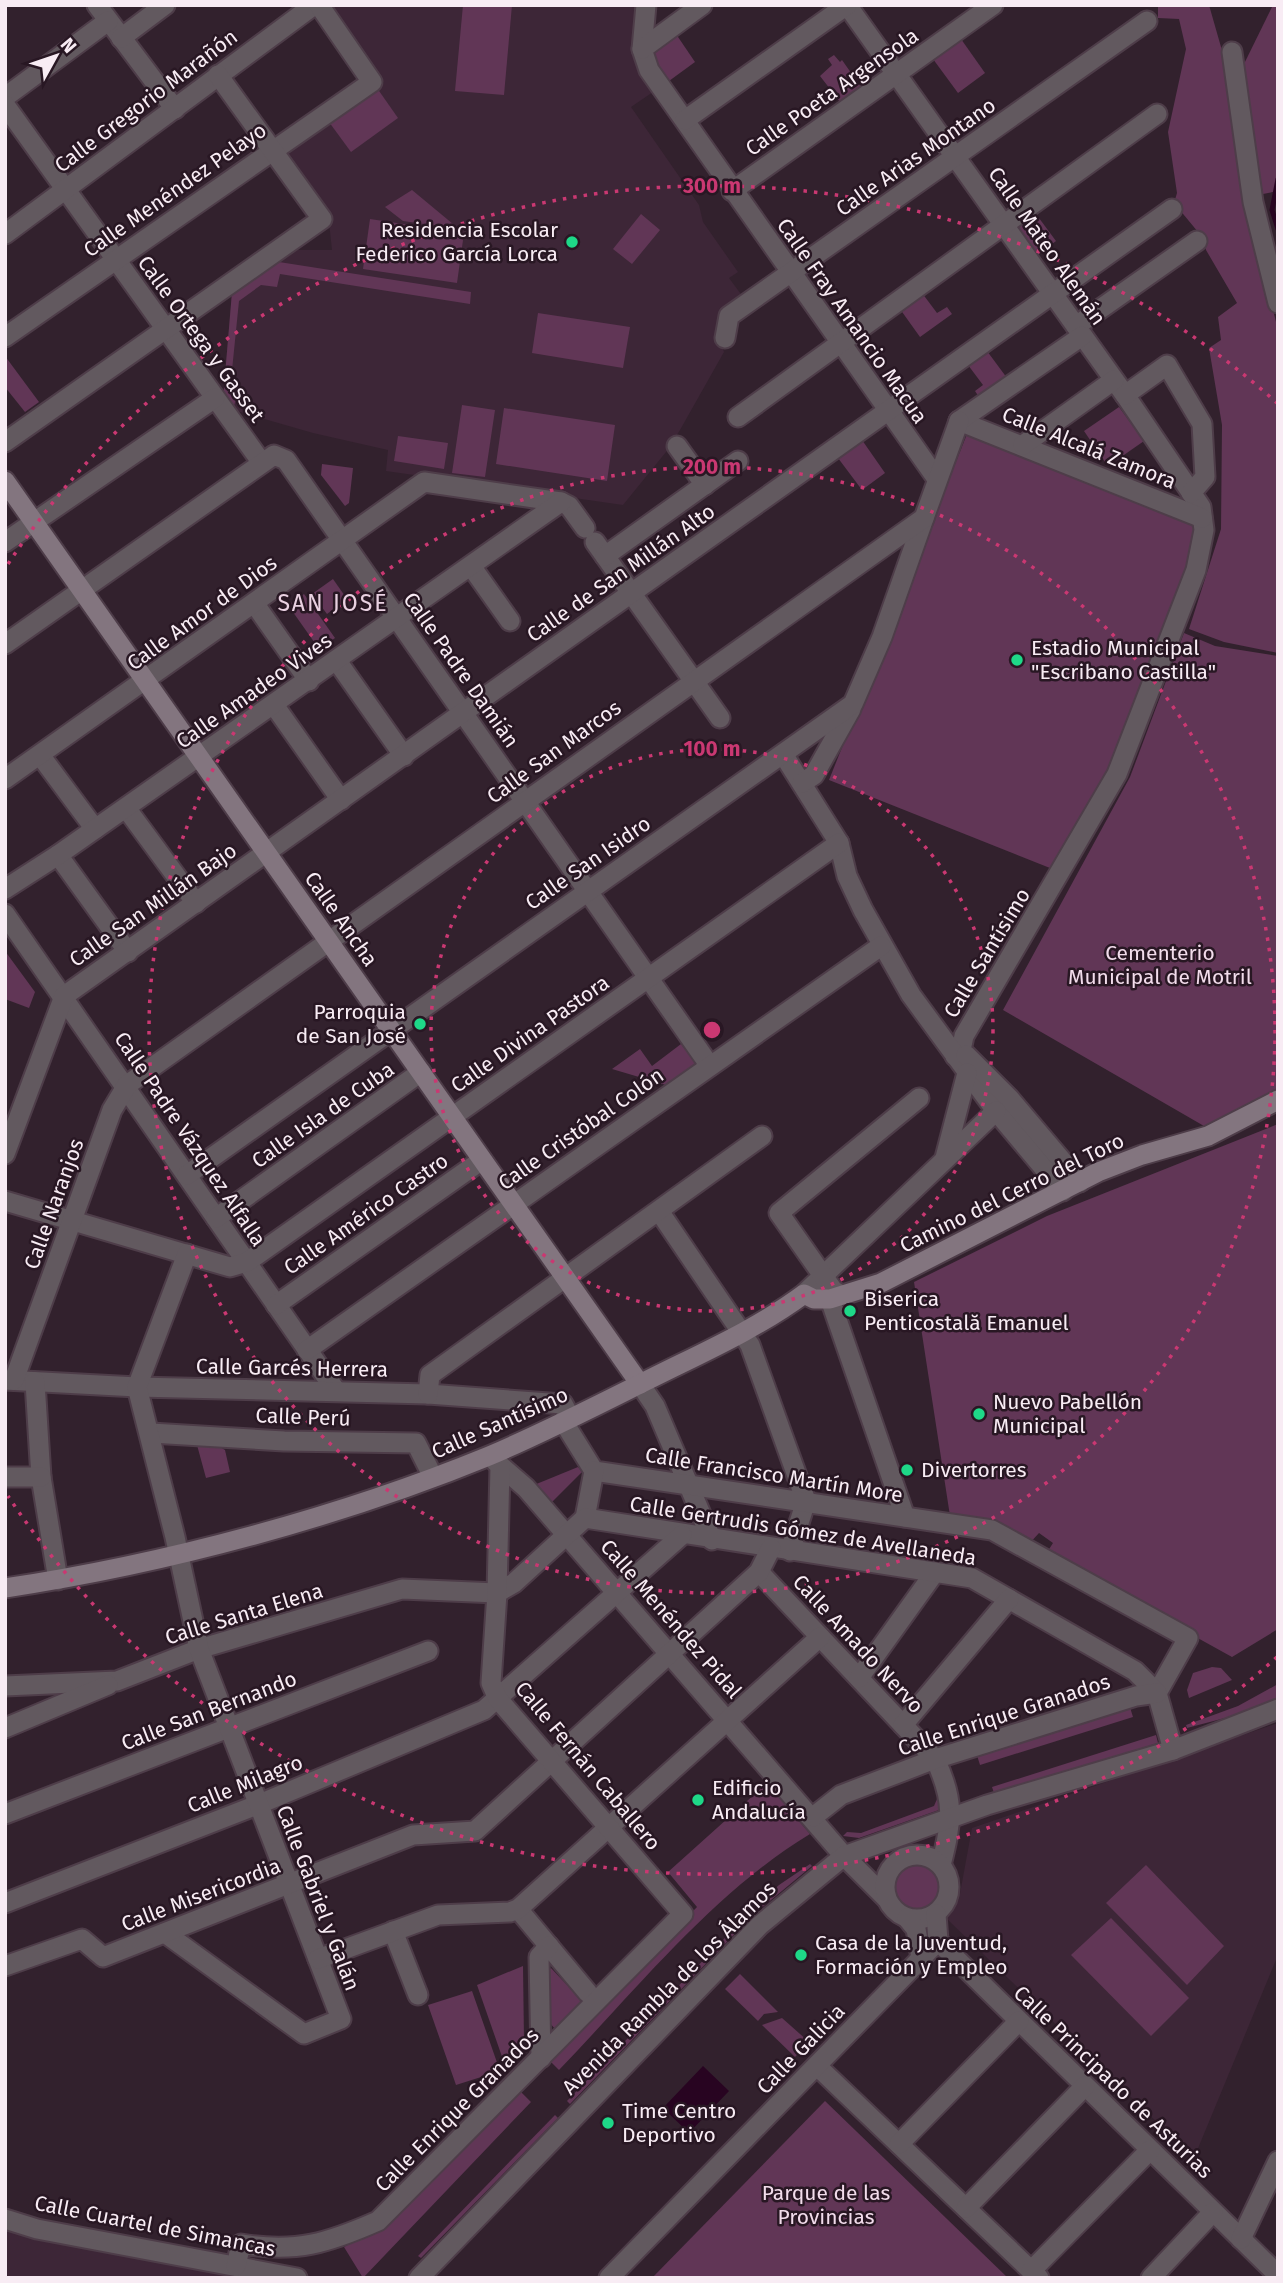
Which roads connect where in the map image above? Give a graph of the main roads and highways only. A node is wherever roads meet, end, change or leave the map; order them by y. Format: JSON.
{"nodes":[{"id":1,"x":5,"y":481,"type":"edge"},
{"id":2,"x":1278,"y":1100,"type":"edge"},
{"id":3,"x":804,"y":1294,"type":"joint"},
{"id":4,"x":640,"y":1384,"type":"junction"},
{"id":5,"x":5,"y":1588,"type":"edge"}],
"edges":[{"from":1,"to":4,"type":"main road","name":"Calle Ancha"},
{"from":2,"to":3,"type":"main road","name":"Camino del Cerro del Toro"},
{"from":3,"to":4,"type":"main road","name":"Calle Santísimo"},
{"from":4,"to":5,"type":"main road","name":"Calle Santísimo"}]}
